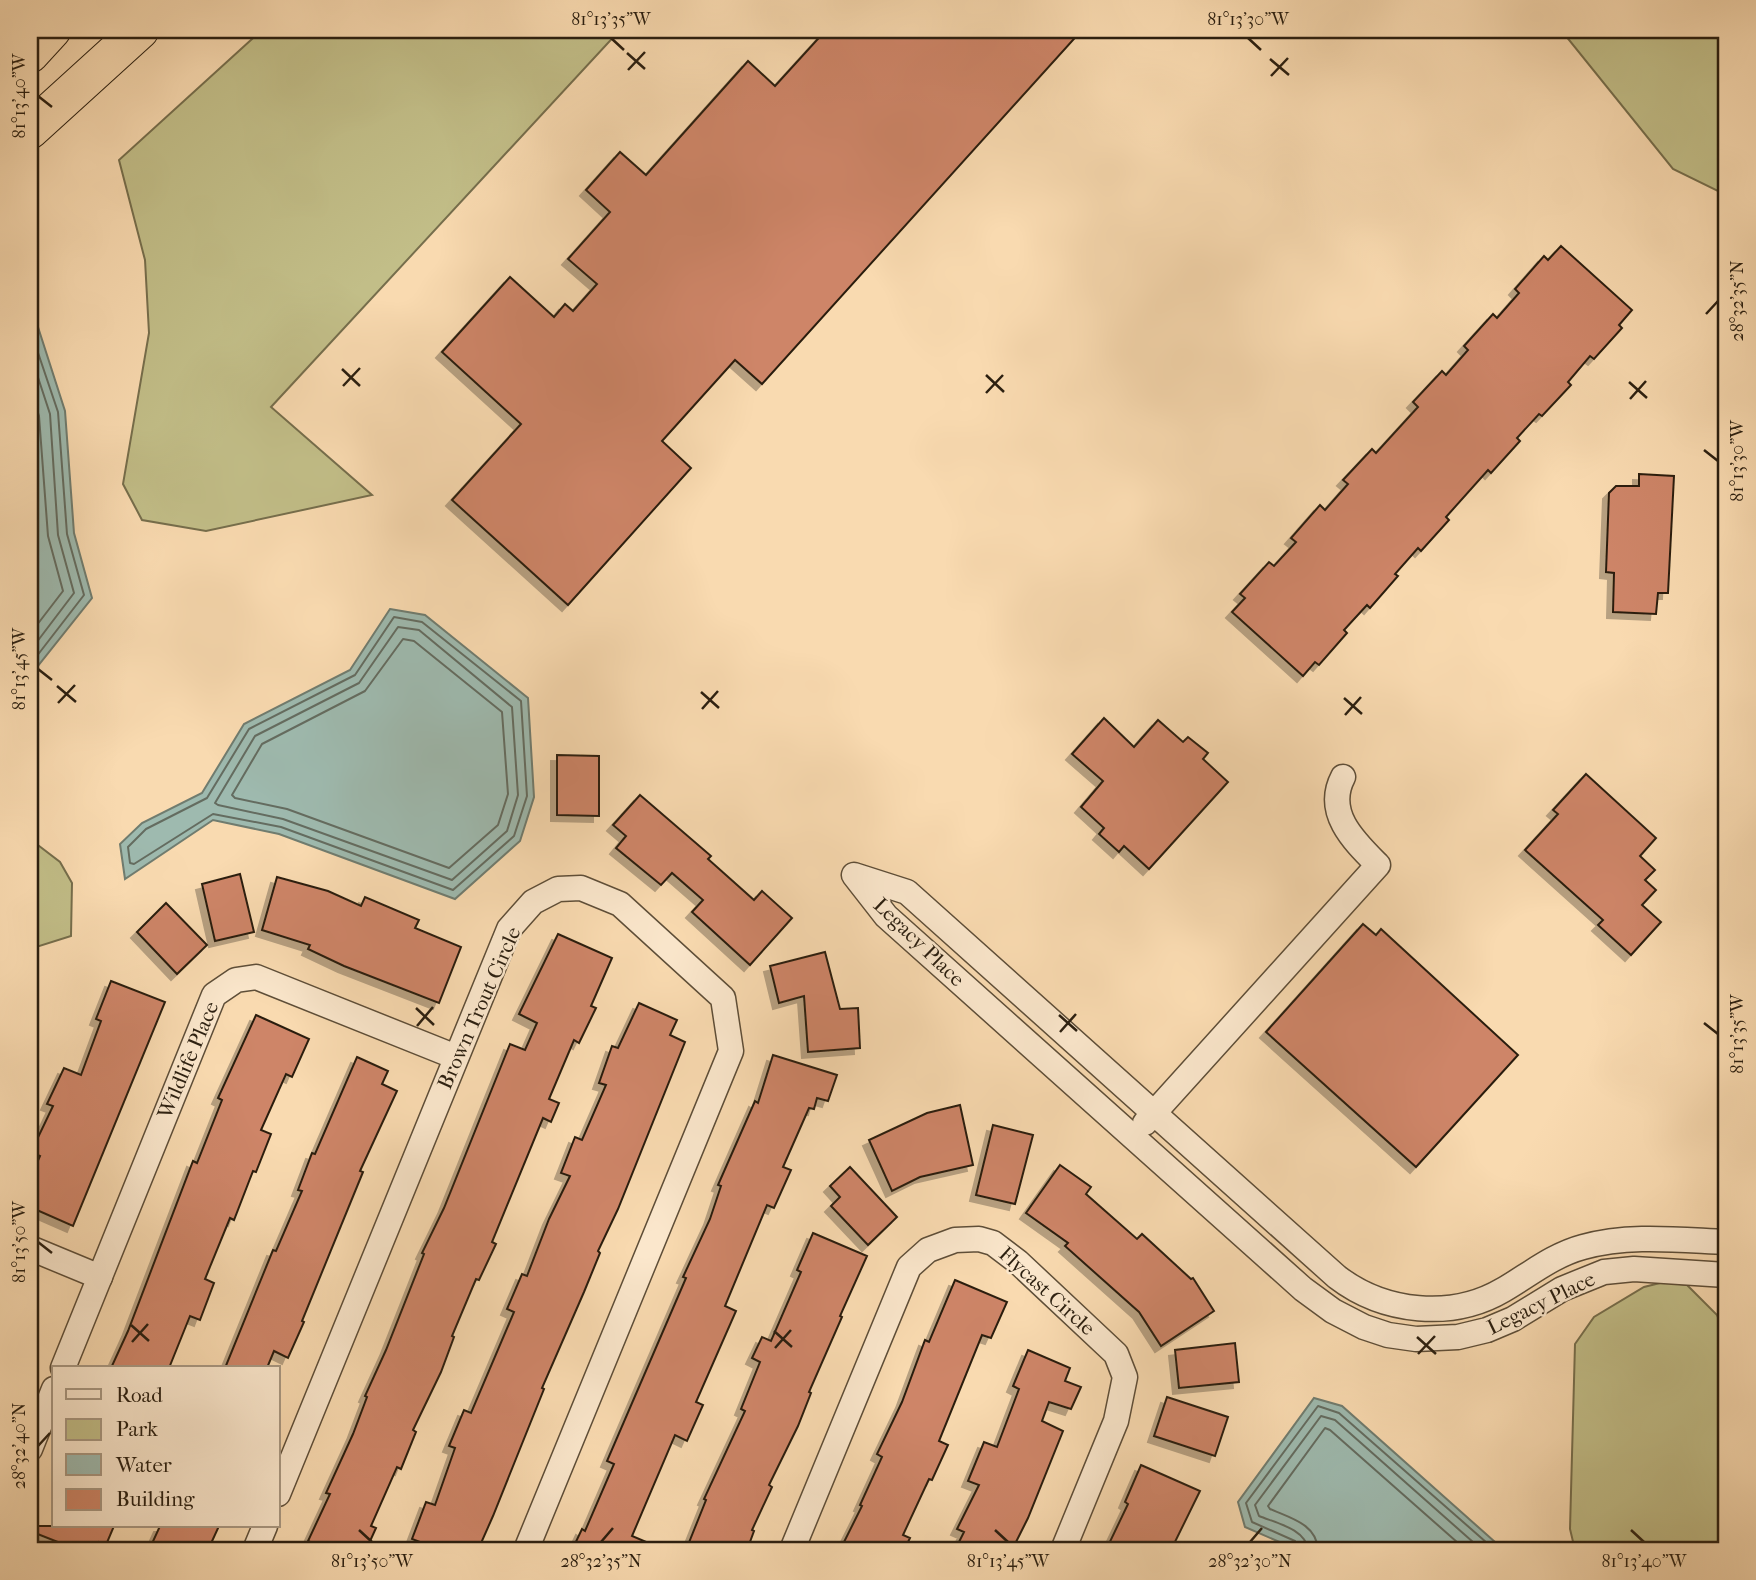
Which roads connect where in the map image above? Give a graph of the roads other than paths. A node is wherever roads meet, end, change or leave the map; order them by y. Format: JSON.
{"nodes":[{"id":1,"x":51,"y":30,"type":"edge"},
{"id":2,"x":140,"y":30,"type":"edge"},
{"id":3,"x":30,"y":54,"type":"edge"},
{"id":4,"x":30,"y":130,"type":"edge"},
{"id":5,"x":1343,"y":777,"type":"dead end"},
{"id":6,"x":456,"y":1057,"type":"junction"},
{"id":7,"x":1154,"y":1113,"type":"junction"},
{"id":8,"x":1133,"y":1137,"type":"junction"},
{"id":9,"x":1726,"y":1242,"type":"edge"},
{"id":10,"x":30,"y":1248,"type":"edge"},
{"id":11,"x":1726,"y":1275,"type":"edge"},
{"id":12,"x":100,"y":1277,"type":"junction"},
{"id":13,"x":64,"y":1366,"type":"edge"},
{"id":14,"x":52,"y":1394,"type":"edge"},
{"id":15,"x":30,"y":1449,"type":"edge"},
{"id":16,"x":280,"y":1489,"type":"edge"},
{"id":17,"x":264,"y":1528,"type":"edge"},
{"id":18,"x":255,"y":1550,"type":"edge"},
{"id":19,"x":526,"y":1550,"type":"edge"},
{"id":20,"x":792,"y":1550,"type":"edge"},
{"id":21,"x":1063,"y":1550,"type":"edge"}],
"edges":[{"from":1,"to":3,"type":"highway"},
{"from":2,"to":4,"type":"highway"},
{"from":5,"to":7,"type":"street"},
{"from":6,"to":12,"type":"street","name":"Wildlife Place"},
{"from":6,"to":16,"type":"street","name":"Brown Trout Circle"},
{"from":6,"to":19,"type":"street","name":"Brown Trout Circle"},
{"from":7,"to":8,"type":"street"},
{"from":7,"to":8,"type":"street","name":"Legacy Place"},
{"from":7,"to":9,"type":"street","name":"Legacy Place"},
{"from":8,"to":11,"type":"street","name":"Legacy Place"},
{"from":10,"to":12,"type":"street"},
{"from":12,"to":13,"type":"street","name":"Wildlife Place"},
{"from":14,"to":15,"type":"street"},
{"from":17,"to":18,"type":"street"},
{"from":20,"to":21,"type":"street","name":"Flycast Circle"}]}
